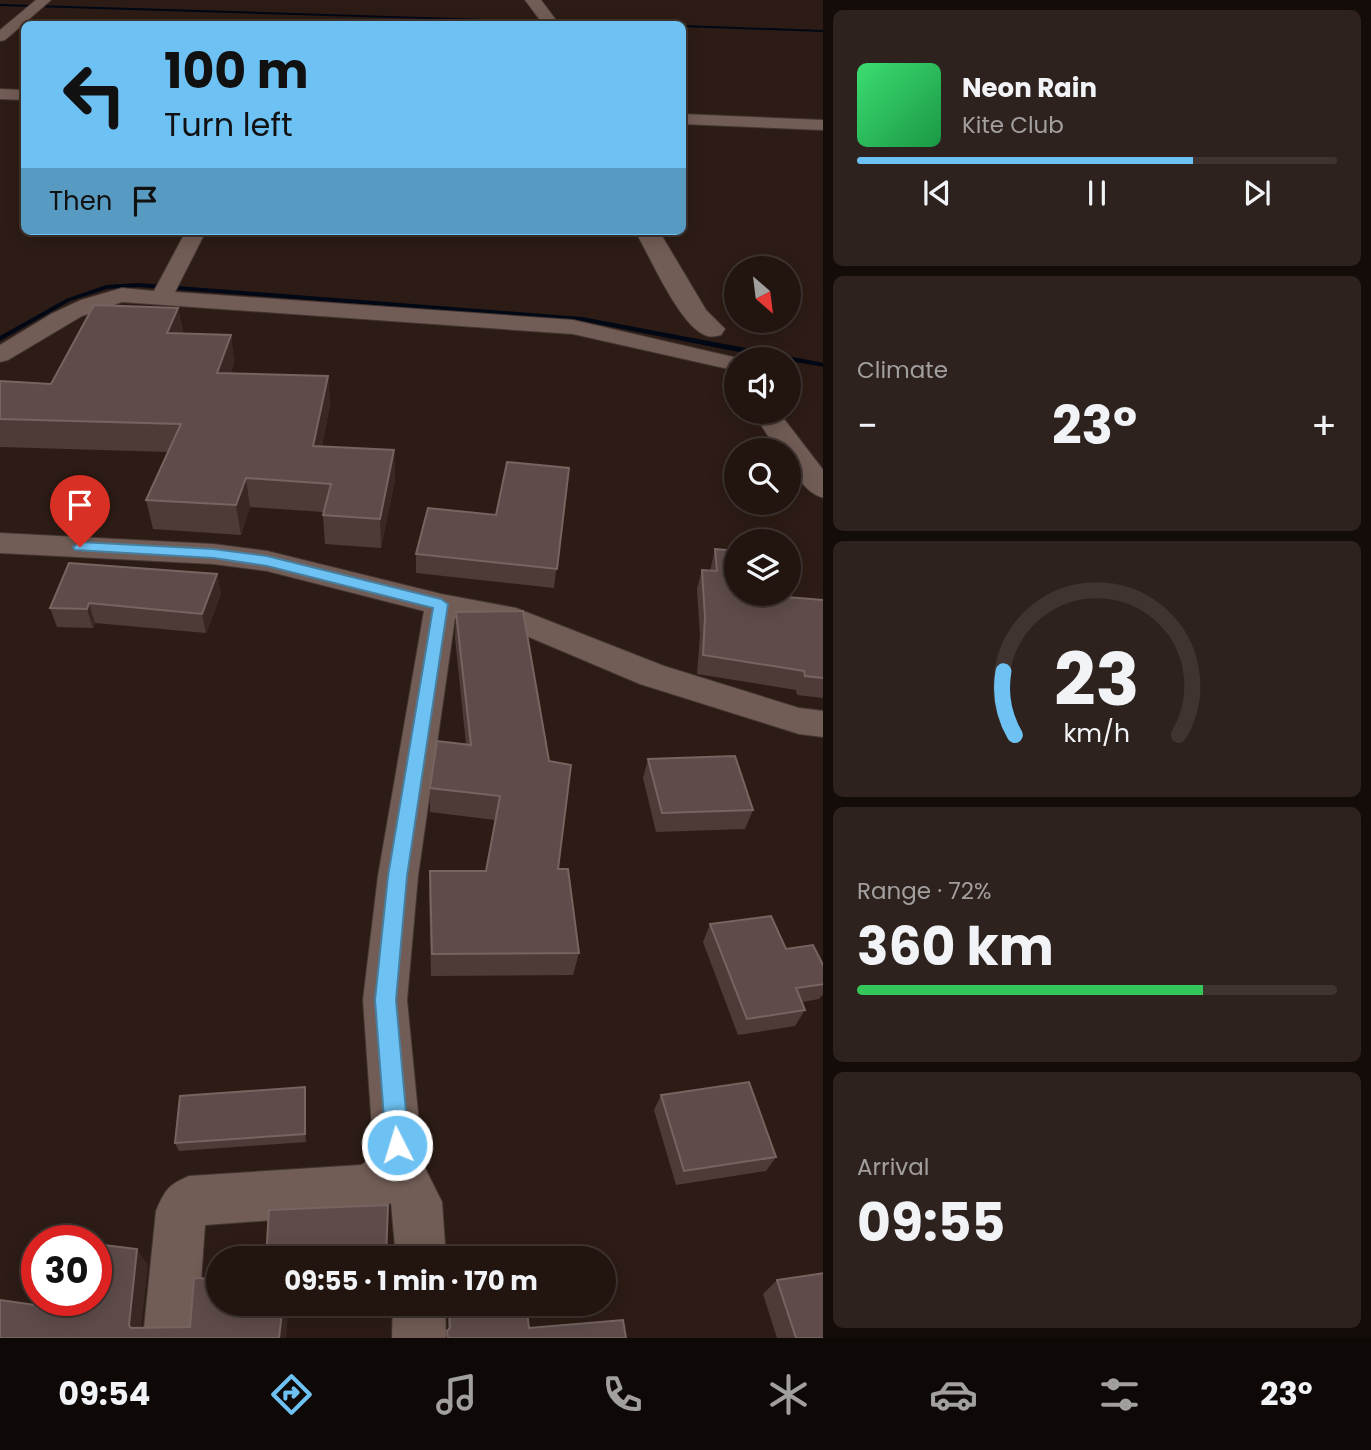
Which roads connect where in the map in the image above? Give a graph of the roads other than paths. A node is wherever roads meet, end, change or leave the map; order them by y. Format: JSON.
{"nodes":[{"id":1,"x":533,"y":0,"type":"edge"},
{"id":2,"x":39,"y":5,"type":"edge"},
{"id":3,"x":549,"y":21,"type":"edge"},
{"id":4,"x":0,"y":37,"type":"edge"},
{"id":5,"x":0,"y":94,"type":"edge"},
{"id":6,"x":21,"y":95,"type":"edge"},
{"id":7,"x":686,"y":119,"type":"edge"},
{"id":8,"x":823,"y":125,"type":"edge"},
{"id":9,"x":194,"y":235,"type":"edge"},
{"id":10,"x":649,"y":235,"type":"edge"},
{"id":11,"x":165,"y":290,"type":"junction"},
{"id":12,"x":715,"y":333,"type":"joint"},
{"id":13,"x":724,"y":348,"type":"edge"},
{"id":14,"x":0,"y":355,"type":"edge"},
{"id":15,"x":724,"y":362,"type":"edge"},
{"id":16,"x":774,"y":424,"type":"edge"},
{"id":17,"x":823,"y":490,"type":"edge"},
{"id":18,"x":0,"y":543,"type":"edge"},
{"id":19,"x":441,"y":604,"type":"junction"},
{"id":20,"x":823,"y":724,"type":"edge"},
{"id":21,"x":399,"y":1169,"type":"junction"},
{"id":22,"x":420,"y":1246,"type":"edge"},
{"id":23,"x":419,"y":1316,"type":"edge"},
{"id":24,"x":170,"y":1338,"type":"edge"},
{"id":25,"x":419,"y":1338,"type":"edge"}],
"edges":[{"from":1,"to":3,"type":"street"},
{"from":2,"to":4,"type":"street"},
{"from":5,"to":6,"type":"street"},
{"from":7,"to":8,"type":"street"},
{"from":9,"to":11,"type":"street"},
{"from":10,"to":12,"type":"street"},
{"from":11,"to":14,"type":"street"},
{"from":11,"to":15,"type":"street"},
{"from":12,"to":13,"type":"street"},
{"from":16,"to":17,"type":"street"},
{"from":18,"to":19,"type":"street"},
{"from":19,"to":20,"type":"street"},
{"from":19,"to":21,"type":"street"},
{"from":21,"to":22,"type":"street"},
{"from":21,"to":24,"type":"street"},
{"from":23,"to":25,"type":"street"}]}
